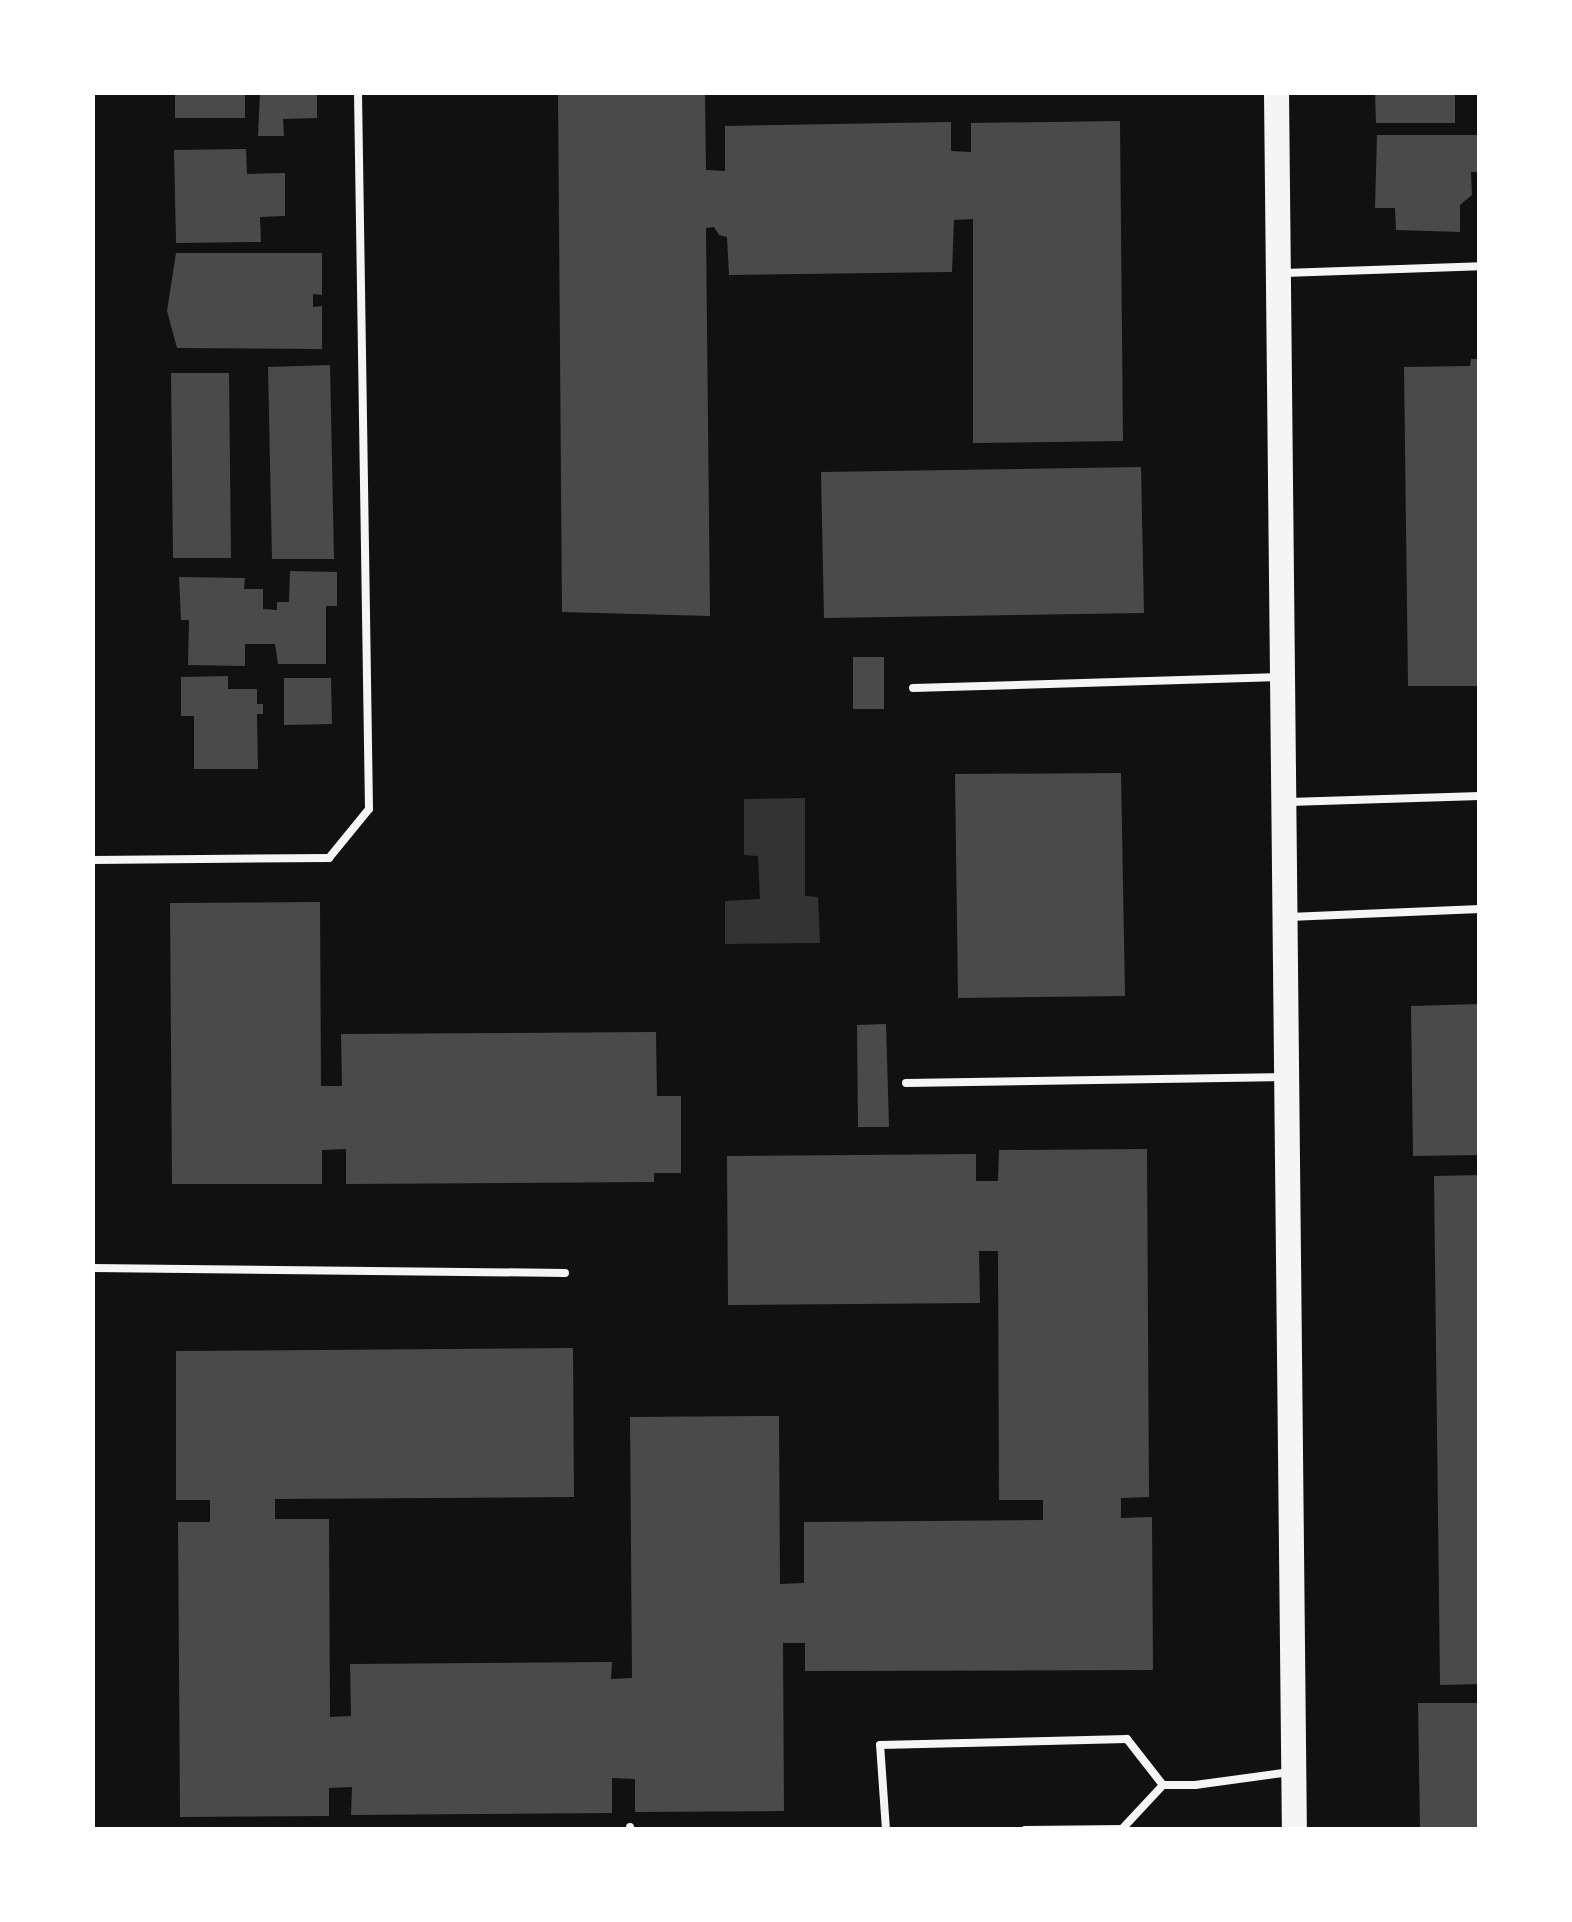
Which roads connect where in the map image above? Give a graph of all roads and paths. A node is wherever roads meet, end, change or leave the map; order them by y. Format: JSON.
{"nodes":[{"id":1,"x":358,"y":92,"type":"edge"},
{"id":2,"x":1276,"y":92,"type":"edge"},
{"id":3,"x":1480,"y":266,"type":"edge"},
{"id":4,"x":1279,"y":274,"type":"junction"},
{"id":5,"x":1282,"y":676,"type":"junction"},
{"id":6,"x":913,"y":688,"type":"dead end"},
{"id":7,"x":1480,"y":796,"type":"edge"},
{"id":8,"x":1284,"y":802,"type":"junction"},
{"id":9,"x":92,"y":860,"type":"edge"},
{"id":10,"x":1480,"y":909,"type":"edge"},
{"id":11,"x":1285,"y":917,"type":"junction"},
{"id":12,"x":1286,"y":1077,"type":"junction"},
{"id":13,"x":906,"y":1083,"type":"dead end"},
{"id":14,"x":92,"y":1268,"type":"edge"},
{"id":15,"x":566,"y":1273,"type":"dead end"},
{"id":16,"x":1294,"y":1771,"type":"junction"},
{"id":17,"x":1163,"y":1785,"type":"junction"},
{"id":18,"x":886,"y":1830,"type":"edge"},
{"id":19,"x":1025,"y":1830,"type":"edge"},
{"id":20,"x":1294,"y":1830,"type":"edge"}],
"edges":[{"from":1,"to":9,"type":"lane"},
{"from":2,"to":4,"type":"main road"},
{"from":3,"to":4,"type":"lane"},
{"from":4,"to":5,"type":"main road"},
{"from":5,"to":6,"type":"lane"},
{"from":5,"to":8,"type":"main road"},
{"from":7,"to":8,"type":"lane"},
{"from":8,"to":11,"type":"main road"},
{"from":10,"to":11,"type":"lane"},
{"from":11,"to":12,"type":"main road"},
{"from":12,"to":13,"type":"lane"},
{"from":12,"to":16,"type":"main road"},
{"from":14,"to":15,"type":"lane"},
{"from":16,"to":17,"type":"lane"},
{"from":16,"to":20,"type":"main road"},
{"from":17,"to":18,"type":"lane"},
{"from":17,"to":19,"type":"lane"}]}
